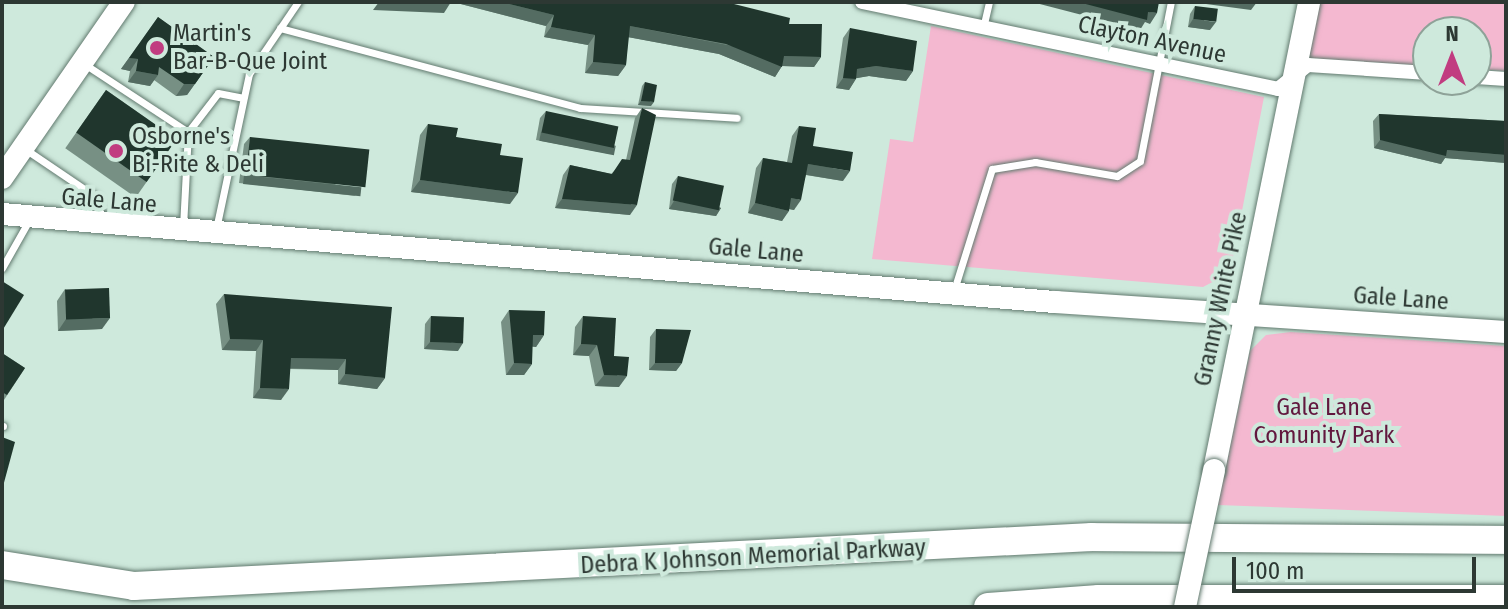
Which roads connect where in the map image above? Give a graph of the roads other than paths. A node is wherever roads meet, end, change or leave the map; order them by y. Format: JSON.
{"nodes":[{"id":1,"x":124,"y":2,"type":"edge"},
{"id":2,"x":298,"y":2,"type":"edge"},
{"id":3,"x":862,"y":2,"type":"edge"},
{"id":4,"x":989,"y":2,"type":"edge"},
{"id":5,"x":1171,"y":2,"type":"edge"},
{"id":6,"x":1309,"y":2,"type":"edge"},
{"id":7,"x":280,"y":28,"type":"junction"},
{"id":8,"x":983,"y":28,"type":"junction"},
{"id":9,"x":82,"y":62,"type":"junction"},
{"id":10,"x":1157,"y":64,"type":"junction"},
{"id":11,"x":1412,"y":72,"type":"edge"},
{"id":12,"x":1295,"y":75,"type":"junction"},
{"id":13,"x":243,"y":98,"type":"junction"},
{"id":14,"x":737,"y":118,"type":"dead end"},
{"id":15,"x":188,"y":132,"type":"junction"},
{"id":16,"x":23,"y":148,"type":"junction"},
{"id":17,"x":2,"y":178,"type":"edge"},
{"id":18,"x":2,"y":214,"type":"edge"},
{"id":19,"x":30,"y":220,"type":"junction"},
{"id":20,"x":100,"y":226,"type":"junction"},
{"id":21,"x":182,"y":233,"type":"junction"},
{"id":22,"x":215,"y":235,"type":"junction"},
{"id":23,"x":2,"y":268,"type":"edge"},
{"id":24,"x":953,"y":294,"type":"junction"},
{"id":25,"x":1244,"y":314,"type":"junction"},
{"id":26,"x":1506,"y":332,"type":"edge"},
{"id":27,"x":1506,"y":540,"type":"edge"},
{"id":28,"x":2,"y":565,"type":"edge"},
{"id":29,"x":1506,"y":599,"type":"edge"},
{"id":30,"x":988,"y":607,"type":"edge"},
{"id":31,"x":1185,"y":607,"type":"edge"}],
"edges":[{"from":1,"to":9,"type":"street"},
{"from":2,"to":7,"type":"lane"},
{"from":3,"to":8,"type":"street","name":"Clayton Avenue"},
{"from":4,"to":8,"type":"lane"},
{"from":5,"to":10,"type":"lane"},
{"from":6,"to":12,"type":"street","name":"Granny White Pike"},
{"from":7,"to":13,"type":"lane"},
{"from":7,"to":14,"type":"lane"},
{"from":8,"to":10,"type":"street","name":"Clayton Avenue"},
{"from":9,"to":15,"type":"lane"},
{"from":9,"to":16,"type":"street"},
{"from":10,"to":12,"type":"street","name":"Clayton Avenue"},
{"from":10,"to":24,"type":"lane"},
{"from":11,"to":12,"type":"street","name":"Clayton Avenue"},
{"from":12,"to":25,"type":"street","name":"Granny White Pike"},
{"from":13,"to":15,"type":"lane"},
{"from":13,"to":22,"type":"lane"},
{"from":15,"to":21,"type":"lane"},
{"from":16,"to":17,"type":"street"},
{"from":16,"to":20,"type":"lane"},
{"from":18,"to":19,"type":"street","name":"Gale Lane"},
{"from":19,"to":20,"type":"street","name":"Gale Lane"},
{"from":19,"to":23,"type":"lane"},
{"from":20,"to":21,"type":"street","name":"Gale Lane"},
{"from":21,"to":22,"type":"street","name":"Gale Lane"},
{"from":22,"to":24,"type":"street","name":"Gale Lane"},
{"from":24,"to":25,"type":"street","name":"Gale Lane"},
{"from":25,"to":26,"type":"street","name":"Gale Lane"},
{"from":25,"to":31,"type":"street","name":"Granny White Pike","bridge":true},
{"from":27,"to":28,"type":"highway","name":"Debra K Johnson Memorial Parkway"},
{"from":29,"to":30,"type":"highway"}]}
